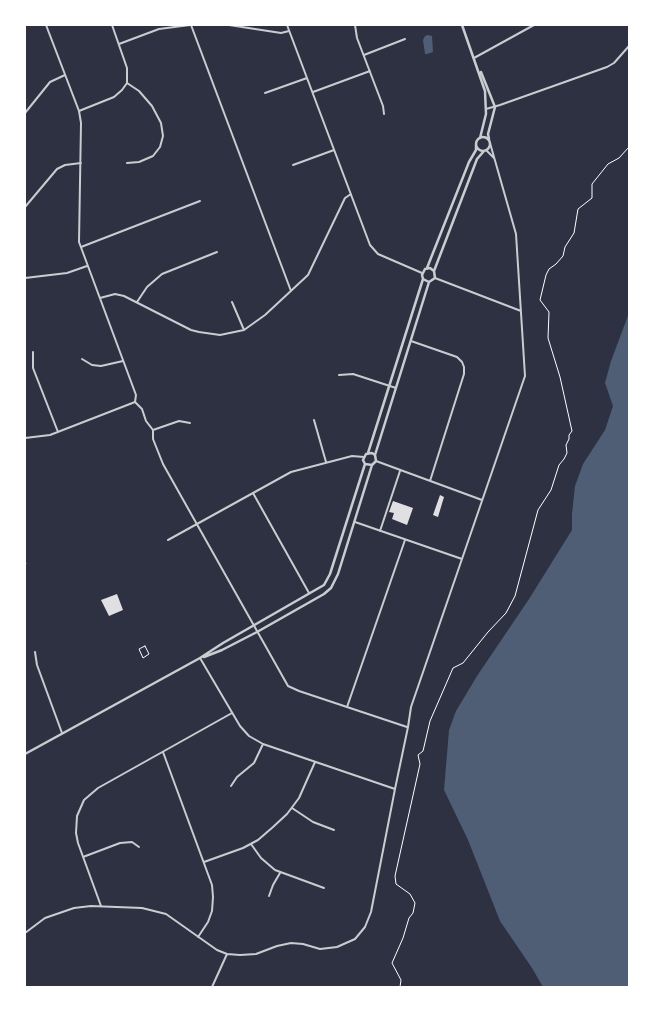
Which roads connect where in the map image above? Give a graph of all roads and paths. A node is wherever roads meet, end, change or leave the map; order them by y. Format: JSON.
{"nodes":[{"id":1,"x":46,"y":25,"type":"edge"},
{"id":2,"x":112,"y":25,"type":"edge"},
{"id":3,"x":191,"y":25,"type":"edge"},
{"id":4,"x":230,"y":25,"type":"edge"},
{"id":5,"x":287,"y":25,"type":"edge"},
{"id":6,"x":355,"y":25,"type":"edge"},
{"id":7,"x":462,"y":25,"type":"edge"},
{"id":8,"x":534,"y":25,"type":"edge"},
{"id":9,"x":289,"y":31,"type":"junction"},
{"id":10,"x":405,"y":39,"type":"dead end"},
{"id":11,"x":119,"y":44,"type":"junction"},
{"id":12,"x":629,"y":46,"type":"edge"},
{"id":13,"x":364,"y":55,"type":"junction"},
{"id":14,"x":474,"y":58,"type":"junction"},
{"id":15,"x":370,"y":71,"type":"junction"},
{"id":16,"x":65,"y":75,"type":"junction"},
{"id":17,"x":307,"y":78,"type":"junction"},
{"id":18,"x":127,"y":83,"type":"junction"},
{"id":19,"x":312,"y":92,"type":"junction"},
{"id":20,"x":265,"y":93,"type":"dead end"},
{"id":21,"x":495,"y":107,"type":"junction"},
{"id":22,"x":486,"y":109,"type":"junction"},
{"id":23,"x":79,"y":111,"type":"junction"},
{"id":24,"x":25,"y":113,"type":"edge"},
{"id":25,"x":384,"y":114,"type":"dead end"},
{"id":26,"x":480,"y":138,"type":"junction"},
{"id":27,"x":488,"y":139,"type":"junction"},
{"id":28,"x":490,"y":144,"type":"junction"},
{"id":29,"x":476,"y":145,"type":"junction"},
{"id":30,"x":629,"y":147,"type":"edge"},
{"id":31,"x":334,"y":150,"type":"junction"},
{"id":32,"x":485,"y":151,"type":"junction"},
{"id":33,"x":495,"y":160,"type":"junction"},
{"id":34,"x":127,"y":162,"type":"dead end"},
{"id":35,"x":81,"y":163,"type":"junction"},
{"id":36,"x":293,"y":165,"type":"dead end"},
{"id":37,"x":351,"y":194,"type":"junction"},
{"id":38,"x":200,"y":202,"type":"dead end"},
{"id":39,"x":25,"y":207,"type":"edge"},
{"id":40,"x":81,"y":246,"type":"junction"},
{"id":41,"x":217,"y":252,"type":"dead end"},
{"id":42,"x":87,"y":266,"type":"junction"},
{"id":43,"x":428,"y":268,"type":"junction"},
{"id":44,"x":434,"y":271,"type":"junction"},
{"id":45,"x":422,"y":273,"type":"junction"},
{"id":46,"x":25,"y":278,"type":"edge"},
{"id":47,"x":435,"y":278,"type":"junction"},
{"id":48,"x":424,"y":279,"type":"junction"},
{"id":49,"x":429,"y":282,"type":"junction"},
{"id":50,"x":291,"y":291,"type":"junction"},
{"id":51,"x":100,"y":298,"type":"junction"},
{"id":52,"x":137,"y":302,"type":"junction"},
{"id":53,"x":232,"y":302,"type":"dead end"},
{"id":54,"x":522,"y":311,"type":"junction"},
{"id":55,"x":244,"y":330,"type":"junction"},
{"id":56,"x":411,"y":341,"type":"junction"},
{"id":57,"x":33,"y":352,"type":"dead end"},
{"id":58,"x":82,"y":360,"type":"dead end"},
{"id":59,"x":123,"y":361,"type":"junction"},
{"id":60,"x":339,"y":375,"type":"dead end"},
{"id":61,"x":389,"y":385,"type":"junction"},
{"id":62,"x":396,"y":388,"type":"junction"},
{"id":63,"x":135,"y":402,"type":"junction"},
{"id":64,"x":314,"y":420,"type":"dead end"},
{"id":65,"x":190,"y":423,"type":"dead end"},
{"id":66,"x":153,"y":430,"type":"junction"},
{"id":67,"x":58,"y":432,"type":"junction"},
{"id":68,"x":25,"y":438,"type":"edge"},
{"id":69,"x":368,"y":453,"type":"junction"},
{"id":70,"x":375,"y":455,"type":"junction"},
{"id":71,"x":364,"y":457,"type":"junction"},
{"id":72,"x":376,"y":461,"type":"junction"},
{"id":73,"x":326,"y":462,"type":"junction"},
{"id":74,"x":365,"y":464,"type":"junction"},
{"id":75,"x":372,"y":465,"type":"junction"},
{"id":76,"x":400,"y":470,"type":"junction"},
{"id":77,"x":430,"y":481,"type":"junction"},
{"id":78,"x":254,"y":493,"type":"junction"},
{"id":79,"x":482,"y":500,"type":"junction"},
{"id":80,"x":355,"y":522,"type":"junction"},
{"id":81,"x":197,"y":524,"type":"junction"},
{"id":82,"x":380,"y":531,"type":"junction"},
{"id":83,"x":168,"y":540,"type":"dead end"},
{"id":84,"x":405,"y":540,"type":"junction"},
{"id":85,"x":462,"y":559,"type":"junction"},
{"id":86,"x":310,"y":594,"type":"junction"},
{"id":87,"x":253,"y":625,"type":"junction"},
{"id":88,"x":257,"y":632,"type":"junction"},
{"id":89,"x":139,"y":649,"type":"joint"},
{"id":90,"x":35,"y":652,"type":"dead end"},
{"id":91,"x":200,"y":658,"type":"junction"},
{"id":92,"x":347,"y":707,"type":"junction"},
{"id":93,"x":232,"y":713,"type":"junction"},
{"id":94,"x":408,"y":727,"type":"junction"},
{"id":95,"x":62,"y":733,"type":"junction"},
{"id":96,"x":263,"y":744,"type":"junction"},
{"id":97,"x":162,"y":752,"type":"junction"},
{"id":98,"x":25,"y":754,"type":"edge"},
{"id":99,"x":316,"y":762,"type":"junction"},
{"id":100,"x":231,"y":786,"type":"dead end"},
{"id":101,"x":394,"y":789,"type":"junction"},
{"id":102,"x":292,"y":808,"type":"junction"},
{"id":103,"x":334,"y":830,"type":"dead end"},
{"id":104,"x":251,"y":844,"type":"junction"},
{"id":105,"x":139,"y":847,"type":"dead end"},
{"id":106,"x":83,"y":857,"type":"junction"},
{"id":107,"x":204,"y":862,"type":"junction"},
{"id":108,"x":280,"y":873,"type":"junction"},
{"id":109,"x":324,"y":888,"type":"dead end"},
{"id":110,"x":269,"y":896,"type":"dead end"},
{"id":111,"x":101,"y":906,"type":"junction"},
{"id":112,"x":25,"y":933,"type":"edge"},
{"id":113,"x":197,"y":937,"type":"junction"},
{"id":114,"x":227,"y":954,"type":"junction"},
{"id":115,"x":212,"y":987,"type":"edge"},
{"id":116,"x":400,"y":987,"type":"edge"}],
"edges":[{"from":1,"to":16,"type":"street"},
{"from":2,"to":11,"type":"street"},
{"from":3,"to":11,"type":"street"},
{"from":3,"to":50,"type":"street"},
{"from":4,"to":9,"type":"street"},
{"from":5,"to":9,"type":"street"},
{"from":6,"to":13,"type":"street"},
{"from":7,"to":14,"type":"street"},
{"from":8,"to":14,"type":"street"},
{"from":9,"to":17,"type":"street"},
{"from":10,"to":13,"type":"street"},
{"from":11,"to":18,"type":"street"},
{"from":12,"to":21,"type":"street"},
{"from":13,"to":15,"type":"street"},
{"from":14,"to":21,"type":"street"},
{"from":14,"to":22,"type":"street"},
{"from":15,"to":19,"type":"street"},
{"from":15,"to":25,"type":"street"},
{"from":16,"to":23,"type":"street"},
{"from":16,"to":24,"type":"street"},
{"from":17,"to":19,"type":"street"},
{"from":17,"to":20,"type":"street"},
{"from":18,"to":23,"type":"street"},
{"from":18,"to":34,"type":"street"},
{"from":19,"to":31,"type":"street"},
{"from":21,"to":22,"type":"street"},
{"from":21,"to":27,"type":"street"},
{"from":22,"to":26,"type":"street"},
{"from":23,"to":35,"type":"street"},
{"from":26,"to":27,"type":"street"},
{"from":26,"to":29,"type":"street"},
{"from":27,"to":28,"type":"street"},
{"from":28,"to":32,"type":"street"},
{"from":28,"to":33,"type":"street"},
{"from":29,"to":32,"type":"street"},
{"from":29,"to":43,"type":"street"},
{"from":30,"to":116,"type":"path"},
{"from":31,"to":36,"type":"street"},
{"from":31,"to":37,"type":"street"},
{"from":32,"to":33,"type":"street"},
{"from":32,"to":44,"type":"street"},
{"from":33,"to":54,"type":"street"},
{"from":35,"to":39,"type":"street"},
{"from":35,"to":40,"type":"street"},
{"from":37,"to":45,"type":"street"},
{"from":37,"to":50,"type":"street"},
{"from":38,"to":40,"type":"street"},
{"from":40,"to":42,"type":"street"},
{"from":41,"to":52,"type":"street"},
{"from":42,"to":46,"type":"street"},
{"from":42,"to":51,"type":"street"},
{"from":43,"to":44,"type":"street"},
{"from":43,"to":45,"type":"street"},
{"from":44,"to":47,"type":"street"},
{"from":45,"to":48,"type":"street"},
{"from":47,"to":49,"type":"street"},
{"from":47,"to":54,"type":"street"},
{"from":48,"to":49,"type":"street"},
{"from":48,"to":61,"type":"street"},
{"from":49,"to":56,"type":"street"},
{"from":50,"to":55,"type":"street"},
{"from":51,"to":52,"type":"street"},
{"from":51,"to":59,"type":"street"},
{"from":52,"to":55,"type":"street"},
{"from":53,"to":55,"type":"street"},
{"from":54,"to":79,"type":"street"},
{"from":56,"to":62,"type":"street"},
{"from":56,"to":77,"type":"street"},
{"from":57,"to":67,"type":"street"},
{"from":58,"to":59,"type":"street"},
{"from":59,"to":63,"type":"street"},
{"from":60,"to":61,"type":"street"},
{"from":61,"to":62,"type":"street"},
{"from":61,"to":69,"type":"street"},
{"from":62,"to":70,"type":"street"},
{"from":63,"to":66,"type":"street"},
{"from":63,"to":67,"type":"street"},
{"from":64,"to":73,"type":"street"},
{"from":65,"to":66,"type":"street"},
{"from":66,"to":81,"type":"street"},
{"from":67,"to":68,"type":"street"},
{"from":69,"to":70,"type":"street"},
{"from":69,"to":71,"type":"street"},
{"from":70,"to":72,"type":"street"},
{"from":71,"to":73,"type":"street"},
{"from":71,"to":74,"type":"street"},
{"from":72,"to":75,"type":"street"},
{"from":72,"to":76,"type":"street"},
{"from":73,"to":78,"type":"street"},
{"from":74,"to":75,"type":"street"},
{"from":74,"to":86,"type":"street"},
{"from":75,"to":80,"type":"street"},
{"from":76,"to":77,"type":"street"},
{"from":76,"to":82,"type":"street"},
{"from":77,"to":79,"type":"street"},
{"from":78,"to":81,"type":"street"},
{"from":78,"to":86,"type":"street"},
{"from":79,"to":85,"type":"street"},
{"from":80,"to":82,"type":"street"},
{"from":80,"to":88,"type":"street"},
{"from":81,"to":83,"type":"street"},
{"from":81,"to":87,"type":"street"},
{"from":82,"to":84,"type":"street"},
{"from":84,"to":85,"type":"street"},
{"from":84,"to":92,"type":"street"},
{"from":85,"to":94,"type":"street"},
{"from":86,"to":87,"type":"street"},
{"from":87,"to":88,"type":"street"},
{"from":87,"to":91,"type":"street"},
{"from":88,"to":91,"type":"street"},
{"from":88,"to":92,"type":"street"},
{"from":89,"to":89,"type":"path"},
{"from":90,"to":95,"type":"street"},
{"from":91,"to":93,"type":"street"},
{"from":91,"to":95,"type":"street"},
{"from":92,"to":94,"type":"street"},
{"from":93,"to":96,"type":"street"},
{"from":93,"to":97,"type":"street"},
{"from":94,"to":101,"type":"street"},
{"from":95,"to":98,"type":"street"},
{"from":96,"to":99,"type":"street"},
{"from":96,"to":100,"type":"street"},
{"from":97,"to":106,"type":"street"},
{"from":97,"to":107,"type":"street"},
{"from":99,"to":101,"type":"street"},
{"from":99,"to":102,"type":"street"},
{"from":101,"to":114,"type":"street"},
{"from":102,"to":103,"type":"street"},
{"from":102,"to":104,"type":"street"},
{"from":104,"to":107,"type":"street"},
{"from":104,"to":108,"type":"street"},
{"from":105,"to":106,"type":"street"},
{"from":106,"to":111,"type":"street"},
{"from":107,"to":113,"type":"street"},
{"from":108,"to":109,"type":"street"},
{"from":108,"to":110,"type":"street"},
{"from":111,"to":112,"type":"street"},
{"from":111,"to":113,"type":"street"},
{"from":113,"to":114,"type":"street"},
{"from":114,"to":115,"type":"street"}]}
